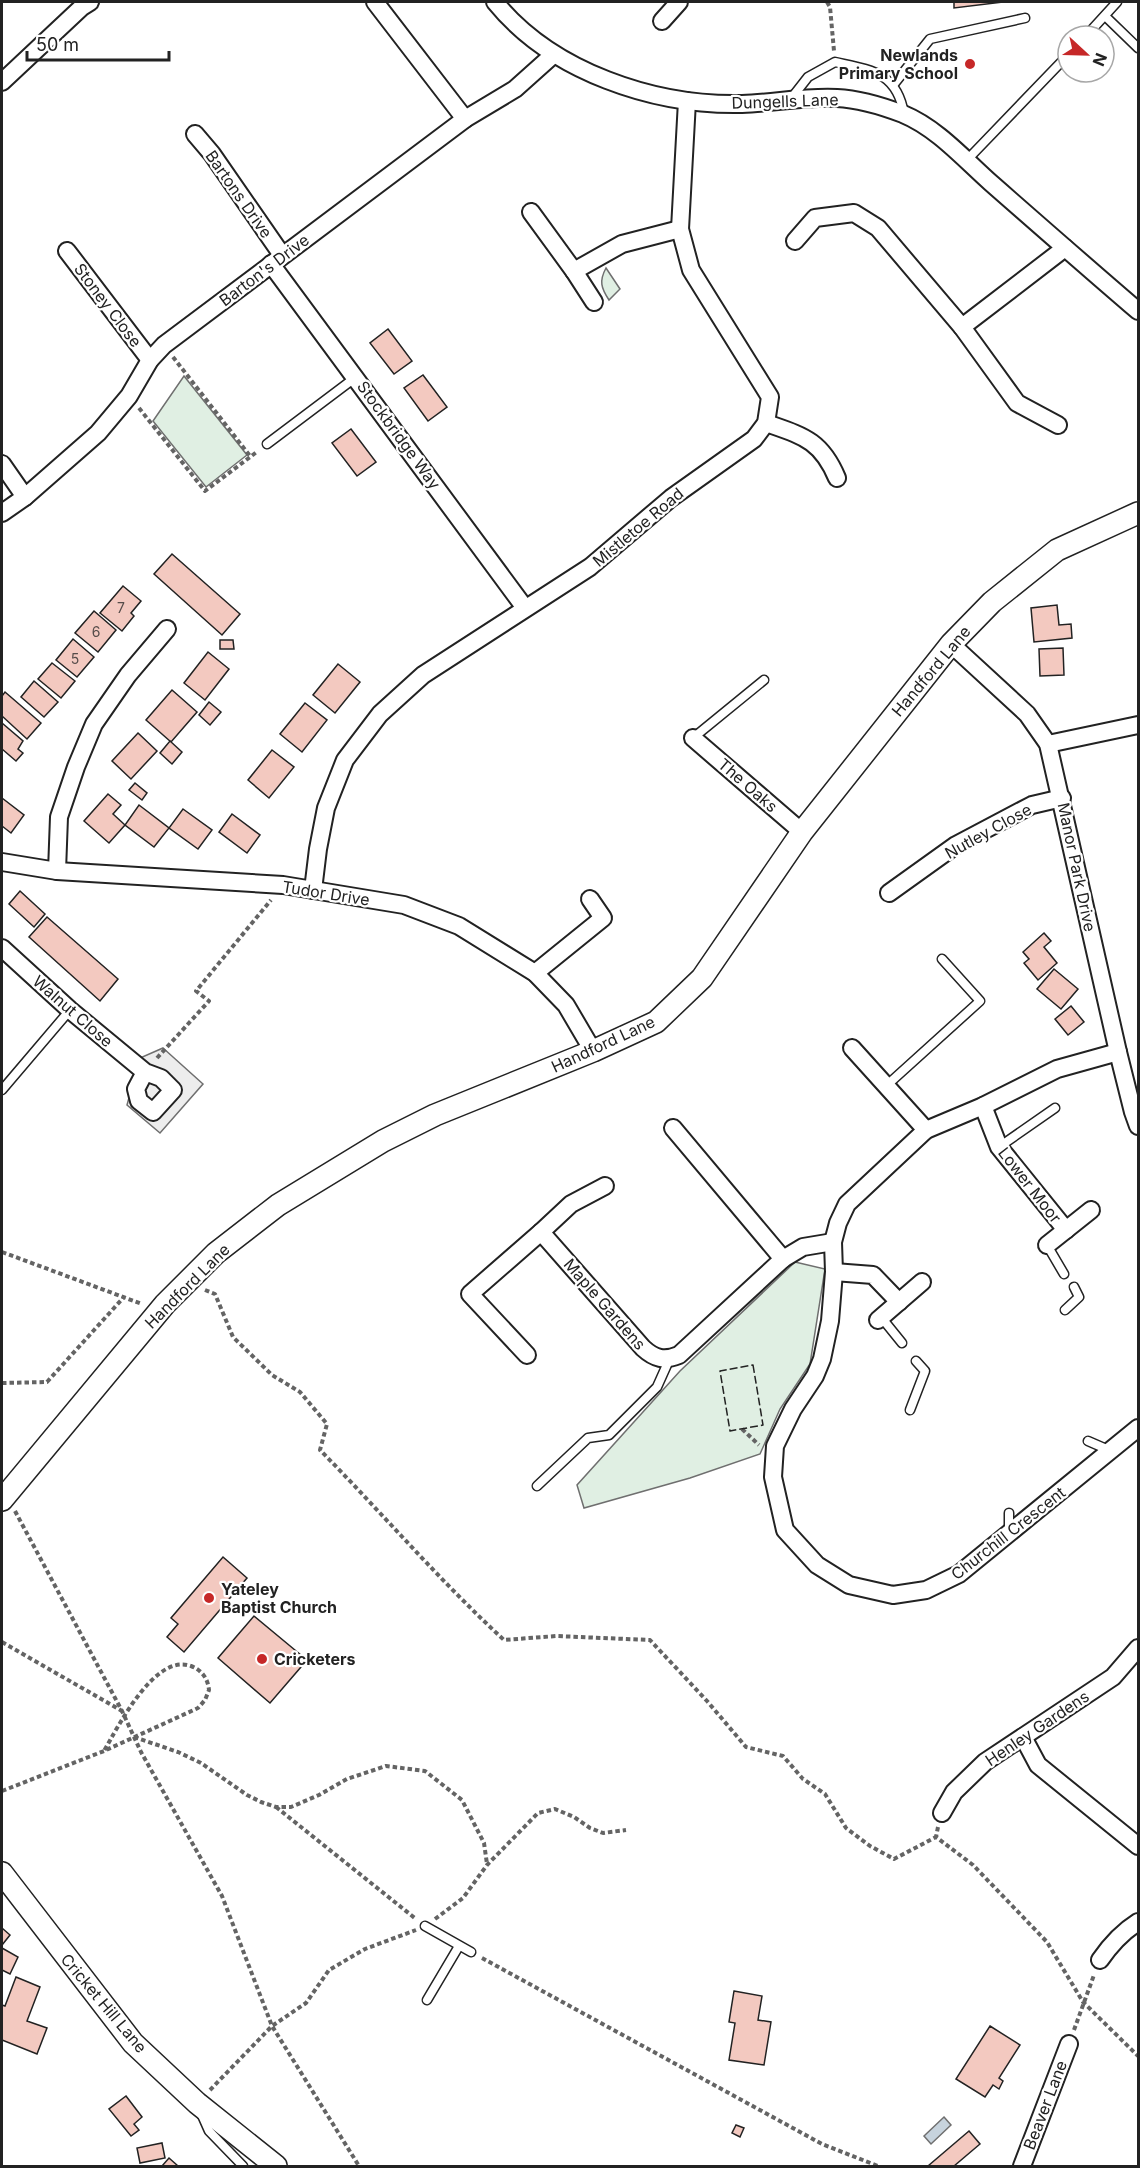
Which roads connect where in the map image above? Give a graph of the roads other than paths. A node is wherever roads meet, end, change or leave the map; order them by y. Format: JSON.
{"nodes":[{"id":1,"x":90,"y":2,"type":"edge"},
{"id":2,"x":375,"y":2,"type":"edge"},
{"id":3,"x":495,"y":2,"type":"edge"},
{"id":4,"x":679,"y":2,"type":"edge"},
{"id":5,"x":1117,"y":2,"type":"edge"},
{"id":6,"x":1105,"y":15,"type":"junction"},
{"id":7,"x":1026,"y":18,"type":"dead end"},
{"id":8,"x":662,"y":21,"type":"dead end"},
{"id":9,"x":1097,"y":24,"type":"edge"},
{"id":10,"x":1138,"y":48,"type":"edge"},
{"id":11,"x":553,"y":55,"type":"junction"},
{"id":12,"x":1056,"y":67,"type":"edge"},
{"id":13,"x":2,"y":82,"type":"edge"},
{"id":14,"x":894,"y":84,"type":"junction"},
{"id":15,"x":687,"y":100,"type":"junction"},
{"id":16,"x":790,"y":100,"type":"junction"},
{"id":17,"x":904,"y":115,"type":"junction"},
{"id":18,"x":465,"y":119,"type":"junction"},
{"id":19,"x":195,"y":134,"type":"dead end"},
{"id":20,"x":966,"y":161,"type":"junction"},
{"id":21,"x":531,"y":212,"type":"dead end"},
{"id":22,"x":680,"y":229,"type":"junction"},
{"id":23,"x":795,"y":242,"type":"dead end"},
{"id":24,"x":1065,"y":248,"type":"junction"},
{"id":25,"x":67,"y":251,"type":"dead end"},
{"id":26,"x":277,"y":259,"type":"junction"},
{"id":27,"x":574,"y":271,"type":"junction"},
{"id":28,"x":594,"y":302,"type":"dead end"},
{"id":29,"x":1138,"y":311,"type":"edge"},
{"id":30,"x":962,"y":327,"type":"junction"},
{"id":31,"x":150,"y":360,"type":"junction"},
{"id":32,"x":356,"y":376,"type":"junction"},
{"id":33,"x":766,"y":423,"type":"junction"},
{"id":34,"x":1059,"y":425,"type":"dead end"},
{"id":35,"x":267,"y":444,"type":"road end"},
{"id":36,"x":2,"y":464,"type":"edge"},
{"id":37,"x":837,"y":478,"type":"dead end"},
{"id":38,"x":25,"y":497,"type":"junction"},
{"id":39,"x":2,"y":513,"type":"edge"},
{"id":40,"x":1138,"y":513,"type":"edge"},
{"id":41,"x":525,"y":608,"type":"junction"},
{"id":42,"x":167,"y":629,"type":"dead end"},
{"id":43,"x":951,"y":644,"type":"junction"},
{"id":44,"x":764,"y":680,"type":"dead end"},
{"id":45,"x":1138,"y":725,"type":"edge"},
{"id":46,"x":693,"y":738,"type":"joint"},
{"id":47,"x":1048,"y":744,"type":"junction"},
{"id":48,"x":1062,"y":798,"type":"junction"},
{"id":49,"x":802,"y":832,"type":"junction"},
{"id":50,"x":2,"y":862,"type":"edge"},
{"id":51,"x":57,"y":871,"type":"junction"},
{"id":52,"x":313,"y":890,"type":"junction"},
{"id":53,"x":889,"y":893,"type":"dead end"},
{"id":54,"x":590,"y":900,"type":"dead end"},
{"id":55,"x":2,"y":948,"type":"edge"},
{"id":56,"x":942,"y":958,"type":"dead end"},
{"id":57,"x":535,"y":973,"type":"junction"},
{"id":58,"x":70,"y":1010,"type":"junction"},
{"id":59,"x":852,"y":1048,"type":"dead end"},
{"id":60,"x":593,"y":1052,"type":"junction"},
{"id":61,"x":1118,"y":1052,"type":"junction"},
{"id":62,"x":145,"y":1072,"type":"road end"},
{"id":63,"x":886,"y":1086,"type":"junction"},
{"id":64,"x":2,"y":1090,"type":"edge"},
{"id":65,"x":983,"y":1106,"type":"junction"},
{"id":66,"x":1055,"y":1108,"type":"dead end"},
{"id":67,"x":1136,"y":1116,"type":"edge"},
{"id":68,"x":673,"y":1128,"type":"dead end"},
{"id":69,"x":926,"y":1130,"type":"junction"},
{"id":70,"x":999,"y":1147,"type":"junction"},
{"id":71,"x":605,"y":1186,"type":"dead end"},
{"id":72,"x":1091,"y":1210,"type":"dead end"},
{"id":73,"x":1066,"y":1230,"type":"junction"},
{"id":74,"x":541,"y":1232,"type":"junction"},
{"id":75,"x":833,"y":1242,"type":"junction"},
{"id":76,"x":1047,"y":1245,"type":"joint"},
{"id":77,"x":783,"y":1259,"type":"junction"},
{"id":78,"x":834,"y":1272,"type":"junction"},
{"id":79,"x":1064,"y":1274,"type":"dead end"},
{"id":80,"x":922,"y":1282,"type":"dead end"},
{"id":81,"x":1074,"y":1287,"type":"dead end"},
{"id":82,"x":899,"y":1302,"type":"junction"},
{"id":83,"x":1065,"y":1310,"type":"dead end"},
{"id":84,"x":879,"y":1319,"type":"joint"},
{"id":85,"x":902,"y":1343,"type":"dead end"},
{"id":86,"x":527,"y":1355,"type":"dead end"},
{"id":87,"x":670,"y":1358,"type":"junction"},
{"id":88,"x":916,"y":1361,"type":"dead end"},
{"id":89,"x":910,"y":1410,"type":"dead end"},
{"id":90,"x":1138,"y":1428,"type":"edge"},
{"id":91,"x":1088,"y":1441,"type":"dead end"},
{"id":92,"x":1112,"y":1451,"type":"junction"},
{"id":93,"x":537,"y":1486,"type":"dead end"},
{"id":94,"x":3,"y":1493,"type":"edge"},
{"id":95,"x":1009,"y":1513,"type":"dead end"},
{"id":96,"x":1009,"y":1534,"type":"junction"},
{"id":97,"x":1138,"y":1648,"type":"edge"},
{"id":98,"x":1023,"y":1737,"type":"junction"},
{"id":99,"x":942,"y":1813,"type":"road end"},
{"id":100,"x":1138,"y":1846,"type":"edge"},
{"id":101,"x":2,"y":1873,"type":"edge"},
{"id":102,"x":1138,"y":1922,"type":"edge"},
{"id":103,"x":425,"y":1926,"type":"road end"},
{"id":104,"x":459,"y":1946,"type":"junction"},
{"id":105,"x":471,"y":1952,"type":"road end"},
{"id":106,"x":1100,"y":1960,"type":"road end"},
{"id":107,"x":427,"y":2000,"type":"dead end"},
{"id":108,"x":1069,"y":2044,"type":"road end"},
{"id":109,"x":197,"y":2103,"type":"junction"},
{"id":110,"x":243,"y":2166,"type":"edge"},
{"id":111,"x":276,"y":2166,"type":"edge"},
{"id":112,"x":1022,"y":2166,"type":"edge"}],
"edges":[{"from":1,"to":13,"type":"street"},
{"from":2,"to":18,"type":"street"},
{"from":3,"to":11,"type":"street","name":"Dungells Lane"},
{"from":4,"to":8,"type":"street"},
{"from":5,"to":6,"type":"lane"},
{"from":6,"to":9,"type":"lane"},
{"from":6,"to":10,"type":"lane"},
{"from":7,"to":14,"type":"lane"},
{"from":11,"to":15,"type":"street","name":"Dungells Lane"},
{"from":11,"to":18,"type":"street","name":"Barton's Drive"},
{"from":12,"to":20,"type":"lane"},
{"from":14,"to":16,"type":"lane"},
{"from":14,"to":17,"type":"lane"},
{"from":15,"to":16,"type":"street","name":"Dungells Lane"},
{"from":15,"to":22,"type":"street"},
{"from":16,"to":17,"type":"street","name":"Dungells Lane"},
{"from":17,"to":20,"type":"street","name":"Dungells Lane"},
{"from":18,"to":26,"type":"street","name":"Barton's Drive"},
{"from":19,"to":26,"type":"street","name":"Bartons Drive"},
{"from":20,"to":24,"type":"street","name":"Dungells Lane"},
{"from":21,"to":27,"type":"street"},
{"from":22,"to":27,"type":"street"},
{"from":22,"to":33,"type":"street"},
{"from":23,"to":30,"type":"street"},
{"from":24,"to":29,"type":"street","name":"Dungells Lane"},
{"from":24,"to":30,"type":"street"},
{"from":25,"to":31,"type":"street","name":"Stoney Close"},
{"from":26,"to":31,"type":"street","name":"Barton's Drive"},
{"from":26,"to":32,"type":"street","name":"Stockbridge Way"},
{"from":27,"to":28,"type":"street"},
{"from":30,"to":34,"type":"street"},
{"from":31,"to":38,"type":"street","name":"Barton's Drive"},
{"from":32,"to":35,"type":"lane"},
{"from":32,"to":41,"type":"street","name":"Stockbridge Way"},
{"from":33,"to":37,"type":"street"},
{"from":33,"to":41,"type":"street","name":"Mistletoe Road"},
{"from":36,"to":38,"type":"street"},
{"from":38,"to":39,"type":"street","name":"Barton's Drive"},
{"from":40,"to":43,"type":"street","name":"Handford Lane"},
{"from":41,"to":52,"type":"street","name":"Mistletoe Road"},
{"from":42,"to":51,"type":"street"},
{"from":43,"to":47,"type":"street","name":"Manor Park Drive"},
{"from":43,"to":49,"type":"street","name":"Handford Lane"},
{"from":44,"to":46,"type":"lane"},
{"from":45,"to":47,"type":"street"},
{"from":46,"to":49,"type":"street","name":"The Oaks"},
{"from":47,"to":48,"type":"street","name":"Manor Park Drive"},
{"from":48,"to":53,"type":"street","name":"Nutley Close"},
{"from":48,"to":61,"type":"street","name":"Manor Park Drive"},
{"from":49,"to":60,"type":"street","name":"Handford Lane"},
{"from":50,"to":51,"type":"street","name":"Tudor Drive"},
{"from":51,"to":52,"type":"street","name":"Tudor Drive"},
{"from":52,"to":57,"type":"street","name":"Tudor Drive"},
{"from":54,"to":57,"type":"street"},
{"from":55,"to":58,"type":"street","name":"Walnut Close"},
{"from":56,"to":63,"type":"lane"},
{"from":57,"to":60,"type":"street","name":"Tudor Drive"},
{"from":58,"to":62,"type":"street","name":"Walnut Close"},
{"from":58,"to":64,"type":"lane"},
{"from":59,"to":63,"type":"street"},
{"from":60,"to":94,"type":"street","name":"Handford Lane"},
{"from":61,"to":65,"type":"street","name":"Churchill Crescent"},
{"from":61,"to":67,"type":"street","name":"Manor Park Drive"},
{"from":63,"to":69,"type":"street"},
{"from":65,"to":69,"type":"street","name":"Churchill Crescent"},
{"from":65,"to":70,"type":"street","name":"Lower Moor"},
{"from":66,"to":70,"type":"lane"},
{"from":68,"to":77,"type":"street"},
{"from":69,"to":75,"type":"street","name":"Churchill Crescent"},
{"from":70,"to":73,"type":"street","name":"Lower Moor"},
{"from":71,"to":74,"type":"street"},
{"from":72,"to":73,"type":"street","name":"Lower Moor"},
{"from":73,"to":76,"type":"street","name":"Lower Moor"},
{"from":74,"to":86,"type":"street"},
{"from":74,"to":87,"type":"street","name":"Maple Gardens"},
{"from":75,"to":77,"type":"street"},
{"from":75,"to":78,"type":"street","name":"Churchill Crescent"},
{"from":76,"to":79,"type":"lane"},
{"from":77,"to":87,"type":"street"},
{"from":78,"to":82,"type":"street"},
{"from":78,"to":96,"type":"street","name":"Churchill Crescent"},
{"from":80,"to":82,"type":"street"},
{"from":81,"to":83,"type":"lane"},
{"from":82,"to":84,"type":"street"},
{"from":84,"to":85,"type":"lane"},
{"from":87,"to":93,"type":"lane"},
{"from":88,"to":89,"type":"lane"},
{"from":90,"to":92,"type":"street","name":"Churchill Crescent"},
{"from":91,"to":92,"type":"lane"},
{"from":92,"to":96,"type":"street","name":"Churchill Crescent"},
{"from":95,"to":96,"type":"lane"},
{"from":97,"to":98,"type":"street","name":"Henley Gardens"},
{"from":98,"to":99,"type":"street","name":"Henley Gardens"},
{"from":98,"to":100,"type":"street"},
{"from":101,"to":109,"type":"street","name":"Cricket Hill Lane"},
{"from":102,"to":106,"type":"street"},
{"from":103,"to":104,"type":"lane"},
{"from":104,"to":105,"type":"lane"},
{"from":104,"to":107,"type":"lane"},
{"from":108,"to":112,"type":"street","name":"Beaver Lane"},
{"from":109,"to":110,"type":"lane"},
{"from":109,"to":111,"type":"street","name":"Cricket Hill Lane"}]}
